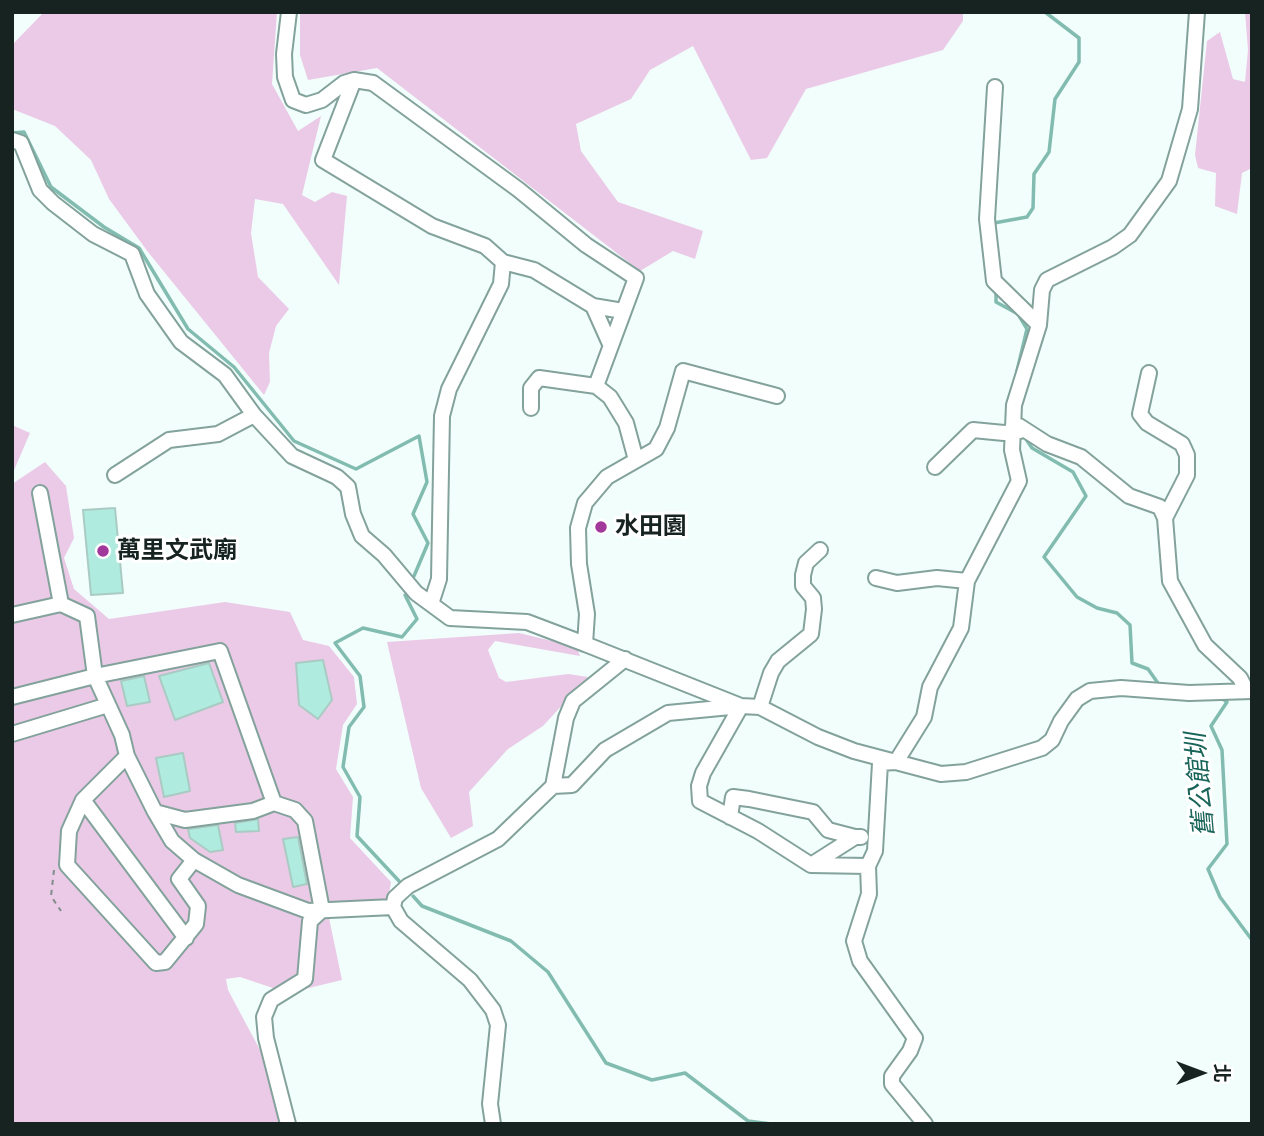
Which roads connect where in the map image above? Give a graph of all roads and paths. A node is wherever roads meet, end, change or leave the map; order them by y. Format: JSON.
{"nodes":[{"id":1,"x":289,"y":12,"type":"edge"},
{"id":2,"x":1197,"y":12,"type":"edge"},
{"id":3,"x":354,"y":80,"type":"junction"},
{"id":4,"x":995,"y":87,"type":"dead end"},
{"id":5,"x":12,"y":140,"type":"edge"},
{"id":6,"x":503,"y":262,"type":"junction"},
{"id":7,"x":593,"y":306,"type":"junction"},
{"id":8,"x":623,"y":311,"type":"junction"},
{"id":9,"x":1039,"y":325,"type":"junction"},
{"id":10,"x":610,"y":344,"type":"junction"},
{"id":11,"x":1149,"y":373,"type":"dead end"},
{"id":12,"x":596,"y":386,"type":"junction"},
{"id":13,"x":777,"y":396,"type":"dead end"},
{"id":14,"x":531,"y":408,"type":"dead end"},
{"id":15,"x":254,"y":415,"type":"junction"},
{"id":16,"x":1013,"y":431,"type":"junction"},
{"id":17,"x":636,"y":460,"type":"junction"},
{"id":18,"x":936,"y":467,"type":"dead end"},
{"id":19,"x":115,"y":475,"type":"dead end"},
{"id":20,"x":40,"y":493,"type":"dead end"},
{"id":21,"x":1165,"y":518,"type":"junction"},
{"id":22,"x":820,"y":550,"type":"dead end"},
{"id":23,"x":876,"y":578,"type":"dead end"},
{"id":24,"x":967,"y":581,"type":"junction"},
{"id":25,"x":61,"y":604,"type":"junction"},
{"id":26,"x":431,"y":604,"type":"junction"},
{"id":27,"x":12,"y":615,"type":"edge"},
{"id":28,"x":585,"y":644,"type":"junction"},
{"id":29,"x":625,"y":659,"type":"junction"},
{"id":30,"x":95,"y":676,"type":"junction"},
{"id":31,"x":1249,"y":691,"type":"edge"},
{"id":32,"x":12,"y":697,"type":"edge"},
{"id":33,"x":108,"y":705,"type":"junction"},
{"id":34,"x":741,"y":706,"type":"junction"},
{"id":35,"x":761,"y":707,"type":"junction"},
{"id":36,"x":12,"y":734,"type":"edge"},
{"id":37,"x":127,"y":757,"type":"junction"},
{"id":38,"x":896,"y":762,"type":"junction"},
{"id":39,"x":553,"y":786,"type":"junction"},
{"id":40,"x":83,"y":800,"type":"junction"},
{"id":41,"x":274,"y":803,"type":"junction"},
{"id":42,"x":155,"y":812,"type":"junction"},
{"id":43,"x":730,"y":817,"type":"junction"},
{"id":44,"x":876,"y":836,"type":"junction"},
{"id":45,"x":855,"y":837,"type":"junction"},
{"id":46,"x":194,"y":860,"type":"junction"},
{"id":47,"x":811,"y":865,"type":"junction"},
{"id":48,"x":868,"y":866,"type":"junction"},
{"id":49,"x":393,"y":906,"type":"junction"},
{"id":50,"x":322,"y":910,"type":"junction"},
{"id":51,"x":187,"y":938,"type":"junction"},
{"id":52,"x":288,"y":1124,"type":"edge"},
{"id":53,"x":493,"y":1124,"type":"edge"},
{"id":54,"x":925,"y":1124,"type":"edge"}],
"edges":[{"from":1,"to":3,"type":"street"},
{"from":2,"to":9,"type":"street"},
{"from":3,"to":6,"type":"street"},
{"from":3,"to":8,"type":"street"},
{"from":4,"to":9,"type":"street"},
{"from":5,"to":15,"type":"street"},
{"from":6,"to":7,"type":"street"},
{"from":6,"to":26,"type":"street"},
{"from":7,"to":8,"type":"street"},
{"from":7,"to":10,"type":"street"},
{"from":8,"to":10,"type":"street"},
{"from":9,"to":16,"type":"street"},
{"from":10,"to":12,"type":"street"},
{"from":11,"to":21,"type":"street"},
{"from":12,"to":14,"type":"street"},
{"from":12,"to":17,"type":"street"},
{"from":13,"to":17,"type":"street"},
{"from":15,"to":19,"type":"street"},
{"from":15,"to":26,"type":"street"},
{"from":16,"to":18,"type":"street"},
{"from":16,"to":21,"type":"street"},
{"from":16,"to":24,"type":"street"},
{"from":17,"to":28,"type":"street"},
{"from":20,"to":25,"type":"street"},
{"from":21,"to":31,"type":"street"},
{"from":22,"to":35,"type":"street"},
{"from":23,"to":24,"type":"street"},
{"from":24,"to":38,"type":"street"},
{"from":25,"to":27,"type":"street"},
{"from":25,"to":30,"type":"street"},
{"from":26,"to":28,"type":"street"},
{"from":28,"to":29,"type":"street"},
{"from":29,"to":34,"type":"street"},
{"from":29,"to":39,"type":"street"},
{"from":30,"to":32,"type":"street"},
{"from":30,"to":33,"type":"street"},
{"from":30,"to":41,"type":"street"},
{"from":31,"to":38,"type":"street"},
{"from":33,"to":36,"type":"street"},
{"from":33,"to":37,"type":"street"},
{"from":34,"to":35,"type":"street"},
{"from":34,"to":39,"type":"street"},
{"from":34,"to":43,"type":"street"},
{"from":35,"to":38,"type":"street"},
{"from":37,"to":40,"type":"street"},
{"from":37,"to":42,"type":"street"},
{"from":38,"to":44,"type":"street"},
{"from":39,"to":49,"type":"street"},
{"from":40,"to":51,"type":"street"},
{"from":40,"to":51,"type":"street"},
{"from":41,"to":42,"type":"street"},
{"from":41,"to":50,"type":"street"},
{"from":42,"to":46,"type":"street"},
{"from":43,"to":45,"type":"street"},
{"from":43,"to":47,"type":"street"},
{"from":44,"to":45,"type":"street"},
{"from":44,"to":48,"type":"street"},
{"from":45,"to":47,"type":"street"},
{"from":46,"to":50,"type":"street"},
{"from":46,"to":51,"type":"street"},
{"from":47,"to":48,"type":"street"},
{"from":48,"to":54,"type":"street"},
{"from":49,"to":50,"type":"street"},
{"from":49,"to":53,"type":"street"},
{"from":50,"to":52,"type":"street"}]}
